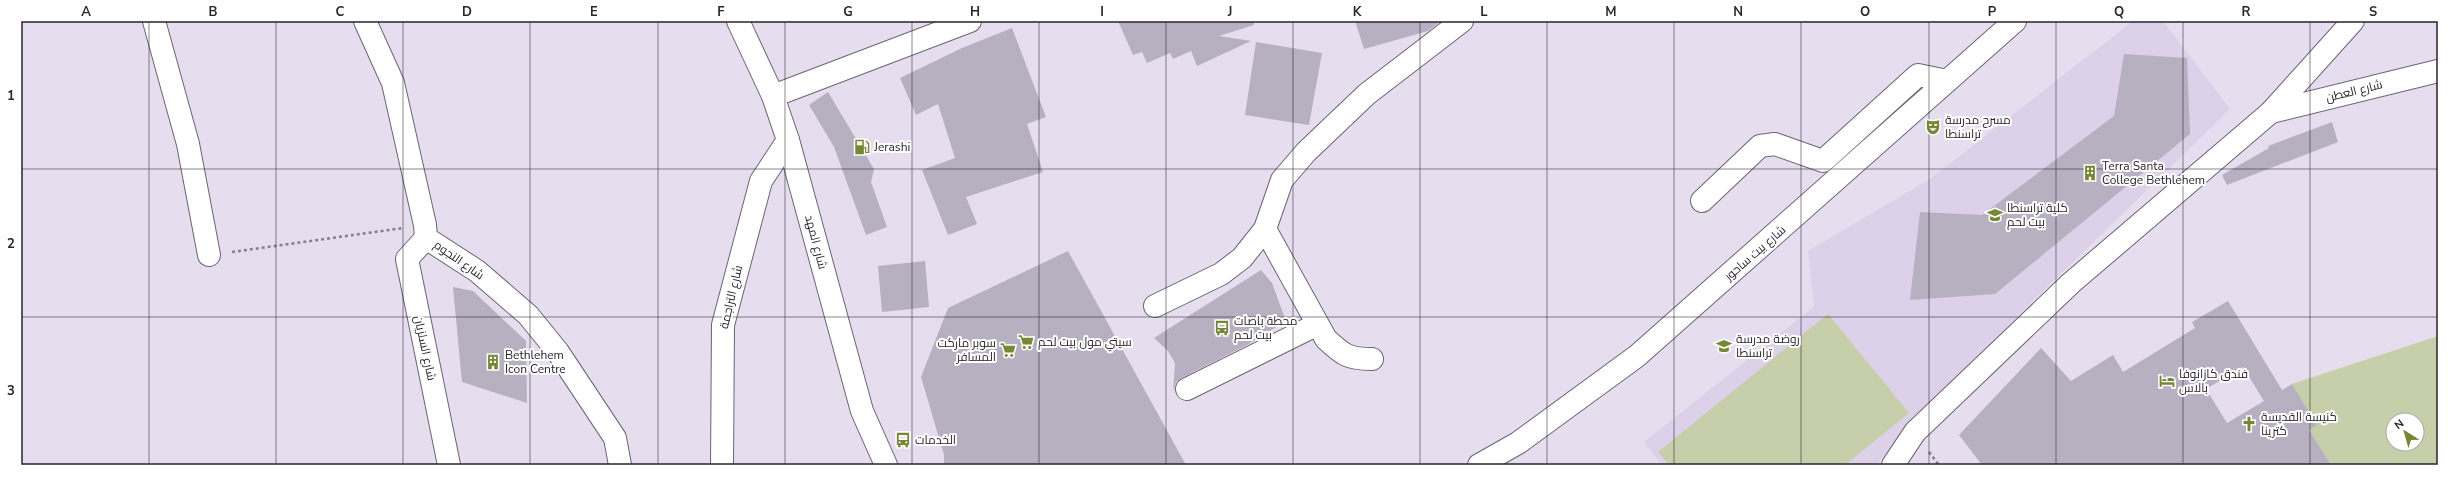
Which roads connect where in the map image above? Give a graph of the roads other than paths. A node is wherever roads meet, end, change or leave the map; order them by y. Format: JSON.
{"nodes":[{"id":1,"x":154,"y":21,"type":"edge"},
{"id":2,"x":365,"y":21,"type":"edge"},
{"id":3,"x":738,"y":21,"type":"edge"},
{"id":4,"x":970,"y":21,"type":"edge"},
{"id":5,"x":1462,"y":21,"type":"edge"},
{"id":6,"x":2015,"y":21,"type":"edge"},
{"id":7,"x":2353,"y":21,"type":"edge"},
{"id":8,"x":2438,"y":71,"type":"edge"},
{"id":9,"x":1947,"y":81,"type":"junction"},
{"id":10,"x":774,"y":96,"type":"junction"},
{"id":11,"x":2271,"y":112,"type":"junction"},
{"id":12,"x":788,"y":140,"type":"junction"},
{"id":13,"x":1702,"y":201,"type":"dead end"},
{"id":14,"x":1264,"y":229,"type":"junction"},
{"id":15,"x":426,"y":231,"type":"junction"},
{"id":16,"x":209,"y":255,"type":"road end"},
{"id":17,"x":1155,"y":306,"type":"dead end"},
{"id":18,"x":1316,"y":325,"type":"junction"},
{"id":19,"x":1372,"y":359,"type":"dead end"},
{"id":20,"x":1187,"y":389,"type":"dead end"},
{"id":21,"x":449,"y":465,"type":"edge"},
{"id":22,"x":620,"y":465,"type":"edge"},
{"id":23,"x":722,"y":465,"type":"edge"},
{"id":24,"x":886,"y":465,"type":"edge"},
{"id":25,"x":1479,"y":465,"type":"edge"},
{"id":26,"x":1893,"y":465,"type":"edge"}],
"edges":[{"from":1,"to":16,"type":"street"},
{"from":2,"to":15,"type":"street"},
{"from":3,"to":10,"type":"street","name":"شارع المهد"},
{"from":4,"to":10,"type":"street"},
{"from":5,"to":14,"type":"street"},
{"from":6,"to":9,"type":"street","name":"شارع بيت ساحور"},
{"from":7,"to":11,"type":"street"},
{"from":8,"to":11,"type":"street","name":"شارع العطن"},
{"from":9,"to":13,"type":"street"},
{"from":9,"to":25,"type":"street","name":"شارع بيت ساحور"},
{"from":10,"to":12,"type":"street","name":"شارع المهد"},
{"from":11,"to":26,"type":"street"},
{"from":12,"to":23,"type":"street","name":"شارع التراجمة"},
{"from":12,"to":24,"type":"street","name":"شارع المهد"},
{"from":14,"to":17,"type":"street"},
{"from":14,"to":18,"type":"street"},
{"from":15,"to":21,"type":"street","name":"شارع السلزيان"},
{"from":15,"to":22,"type":"street","name":"شارع النجوم"},
{"from":18,"to":19,"type":"street"},
{"from":18,"to":20,"type":"street"}]}
